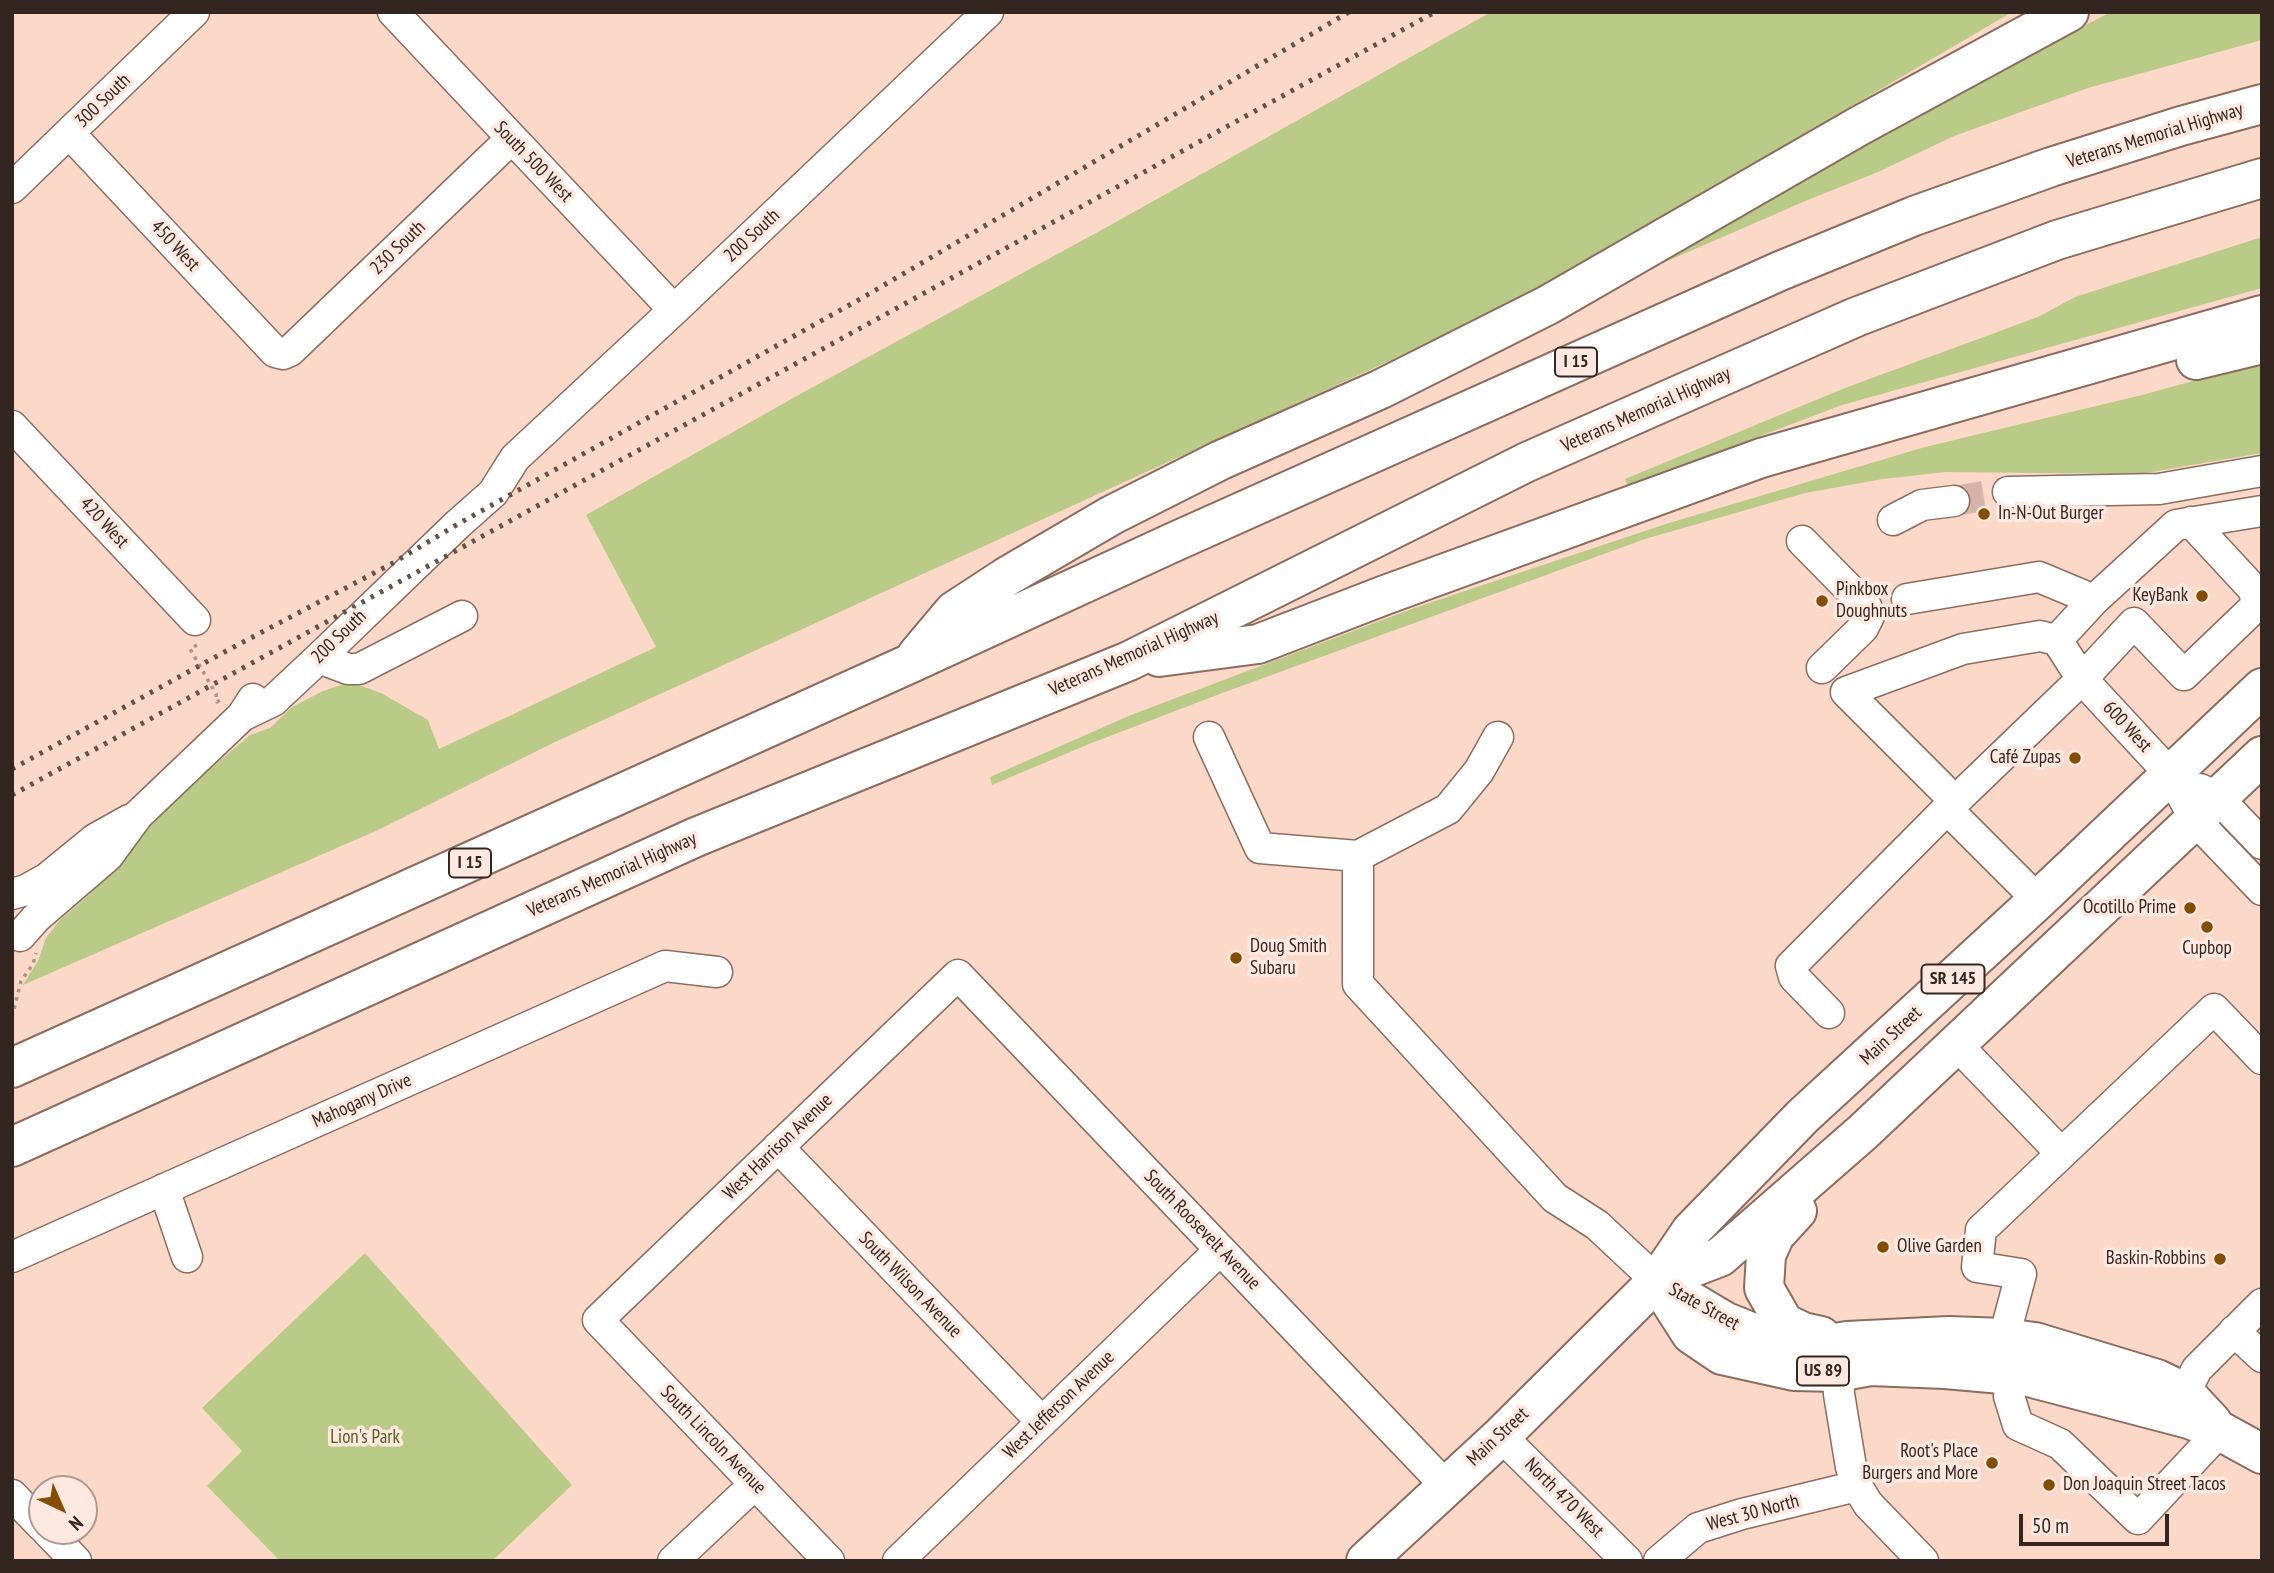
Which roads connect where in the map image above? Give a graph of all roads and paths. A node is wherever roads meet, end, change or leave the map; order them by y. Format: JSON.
{"nodes":[{"id":1,"x":194,"y":12,"type":"edge"},
{"id":2,"x":393,"y":12,"type":"edge"},
{"id":3,"x":988,"y":12,"type":"edge"},
{"id":4,"x":2069,"y":12,"type":"edge"},
{"id":5,"x":2262,"y":104,"type":"edge"},
{"id":6,"x":70,"y":134,"type":"junction"},
{"id":7,"x":511,"y":139,"type":"junction"},
{"id":8,"x":2262,"y":178,"type":"edge"},
{"id":9,"x":12,"y":188,"type":"edge"},
{"id":10,"x":674,"y":310,"type":"junction"},
{"id":11,"x":2262,"y":315,"type":"edge"},
{"id":12,"x":2262,"y":344,"type":"edge"},
{"id":13,"x":283,"y":354,"type":"joint"},
{"id":14,"x":1905,"y":416,"type":"junction"},
{"id":15,"x":12,"y":426,"type":"edge"},
{"id":16,"x":514,"y":458,"type":"junction"},
{"id":17,"x":2262,"y":471,"type":"edge"},
{"id":18,"x":2008,"y":492,"type":"tunnel mouth"},
{"id":19,"x":1954,"y":501,"type":"tunnel mouth"},
{"id":20,"x":2262,"y":511,"type":"edge"},
{"id":21,"x":1893,"y":520,"type":"dead end"},
{"id":22,"x":2191,"y":522,"type":"junction"},
{"id":23,"x":1802,"y":541,"type":"dead end"},
{"id":24,"x":1907,"y":599,"type":"dead end"},
{"id":25,"x":2094,"y":600,"type":"junction"},
{"id":26,"x":462,"y":616,"type":"dead end"},
{"id":27,"x":197,"y":632,"type":"joint"},
{"id":28,"x":2057,"y":640,"type":"junction"},
{"id":29,"x":319,"y":658,"type":"junction"},
{"id":30,"x":1129,"y":661,"type":"junction"},
{"id":31,"x":909,"y":664,"type":"junction"},
{"id":32,"x":1822,"y":668,"type":"dead end"},
{"id":33,"x":2082,"y":679,"type":"junction"},
{"id":34,"x":2262,"y":688,"type":"edge"},
{"id":35,"x":235,"y":709,"type":"junction"},
{"id":36,"x":1209,"y":737,"type":"dead end"},
{"id":37,"x":1498,"y":737,"type":"dead end"},
{"id":38,"x":2262,"y":756,"type":"edge"},
{"id":39,"x":2171,"y":775,"type":"junction"},
{"id":40,"x":1951,"y":805,"type":"junction"},
{"id":41,"x":2206,"y":809,"type":"junction"},
{"id":42,"x":138,"y":815,"type":"junction"},
{"id":43,"x":2262,"y":844,"type":"edge"},
{"id":44,"x":1358,"y":856,"type":"junction"},
{"id":45,"x":2262,"y":890,"type":"edge"},
{"id":46,"x":12,"y":894,"type":"edge"},
{"id":47,"x":2038,"y":900,"type":"junction"},
{"id":48,"x":15,"y":937,"type":"edge"},
{"id":49,"x":717,"y":972,"type":"dead end"},
{"id":50,"x":958,"y":975,"type":"joint"},
{"id":51,"x":1829,"y":1013,"type":"dead end"},
{"id":52,"x":1957,"y":1045,"type":"junction"},
{"id":53,"x":2262,"y":1059,"type":"edge"},
{"id":54,"x":22,"y":1064,"type":"edge"},
{"id":55,"x":1863,"y":1132,"type":"junction"},
{"id":56,"x":12,"y":1147,"type":"edge"},
{"id":57,"x":778,"y":1147,"type":"junction"},
{"id":58,"x":2061,"y":1153,"type":"junction"},
{"id":59,"x":164,"y":1189,"type":"junction"},
{"id":60,"x":1220,"y":1250,"type":"junction"},
{"id":61,"x":12,"y":1257,"type":"edge"},
{"id":62,"x":187,"y":1257,"type":"dead end"},
{"id":63,"x":1657,"y":1282,"type":"junction"},
{"id":64,"x":2262,"y":1305,"type":"edge"},
{"id":65,"x":598,"y":1320,"type":"joint"},
{"id":66,"x":2234,"y":1331,"type":"junction"},
{"id":67,"x":1843,"y":1356,"type":"junction"},
{"id":68,"x":2007,"y":1356,"type":"junction"},
{"id":69,"x":2262,"y":1357,"type":"edge"},
{"id":70,"x":2179,"y":1403,"type":"junction"},
{"id":71,"x":1042,"y":1422,"type":"junction"},
{"id":72,"x":2220,"y":1430,"type":"junction"},
{"id":73,"x":1501,"y":1436,"type":"junction"},
{"id":74,"x":2262,"y":1454,"type":"edge"},
{"id":75,"x":755,"y":1484,"type":"junction"},
{"id":76,"x":1446,"y":1486,"type":"junction"},
{"id":77,"x":1857,"y":1486,"type":"junction"},
{"id":78,"x":12,"y":1496,"type":"edge"},
{"id":79,"x":28,"y":1512,"type":"edge"},
{"id":80,"x":61,"y":1545,"type":"edge"},
{"id":81,"x":1909,"y":1556,"type":"edge"},
{"id":82,"x":76,"y":1561,"type":"edge"},
{"id":83,"x":673,"y":1561,"type":"edge"},
{"id":84,"x":829,"y":1561,"type":"edge"},
{"id":85,"x":898,"y":1561,"type":"edge"},
{"id":86,"x":1366,"y":1561,"type":"edge"},
{"id":87,"x":1627,"y":1561,"type":"edge"},
{"id":88,"x":1659,"y":1561,"type":"edge"}],
"edges":[{"from":1,"to":6,"type":"street","name":"300 South"},
{"from":2,"to":7,"type":"street","name":"South 500 West"},
{"from":3,"to":10,"type":"street","name":"200 South"},
{"from":4,"to":31,"type":"main road"},
{"from":5,"to":31,"type":"main road","name":"Veterans Memorial Highway","number":"I 15"},
{"from":6,"to":9,"type":"street","name":"300 South"},
{"from":6,"to":13,"type":"street","name":"450 West"},
{"from":7,"to":10,"type":"street","name":"South 500 West"},
{"from":7,"to":13,"type":"street","name":"230 South"},
{"from":8,"to":30,"type":"main road","name":"Veterans Memorial Highway"},
{"from":10,"to":16,"type":"street","name":"200 South"},
{"from":11,"to":14,"type":"main road"},
{"from":12,"to":14,"type":"main road"},
{"from":14,"to":30,"type":"main road"},
{"from":15,"to":27,"type":"street","name":"420 West"},
{"from":16,"to":29,"type":"street","name":"200 South"},
{"from":16,"to":35,"type":"street","name":"200 South"},
{"from":17,"to":18,"type":"street"},
{"from":19,"to":21,"type":"street"},
{"from":20,"to":22,"type":"street"},
{"from":22,"to":25,"type":"street"},
{"from":22,"to":33,"type":"street"},
{"from":23,"to":32,"type":"street"},
{"from":24,"to":25,"type":"street"},
{"from":25,"to":28,"type":"street"},
{"from":26,"to":29,"type":"street"},
{"from":27,"to":35,"type":"path"},
{"from":28,"to":33,"type":"street","name":"600 West"},
{"from":28,"to":40,"type":"street"},
{"from":29,"to":35,"type":"street","name":"200 South"},
{"from":30,"to":56,"type":"main road","name":"Veterans Memorial Highway"},
{"from":31,"to":54,"type":"main road","name":"Veterans Memorial Highway","number":"I 15"},
{"from":33,"to":39,"type":"street","name":"600 West"},
{"from":33,"to":40,"type":"street"},
{"from":34,"to":39,"type":"main road","name":"Main Street","number":"SR 145"},
{"from":35,"to":42,"type":"street","name":"200 South"},
{"from":36,"to":44,"type":"street"},
{"from":37,"to":44,"type":"street"},
{"from":38,"to":41,"type":"main road","name":"Main Street","number":"SR 145"},
{"from":39,"to":41,"type":"street","name":"600 West"},
{"from":39,"to":47,"type":"main road","name":"Main Street","number":"SR 145"},
{"from":40,"to":47,"type":"street"},
{"from":40,"to":51,"type":"street"},
{"from":41,"to":43,"type":"street"},
{"from":41,"to":45,"type":"street"},
{"from":41,"to":52,"type":"main road","name":"Main Street","number":"SR 145"},
{"from":42,"to":46,"type":"street","name":"200 South"},
{"from":42,"to":48,"type":"street","name":"200 South"},
{"from":44,"to":63,"type":"street"},
{"from":47,"to":63,"type":"main road","name":"Main Street","number":"SR 145"},
{"from":49,"to":59,"type":"street","name":"Mahogany Drive"},
{"from":50,"to":57,"type":"street","name":"West Harrison Avenue"},
{"from":50,"to":60,"type":"street","name":"South Roosevelt Avenue"},
{"from":52,"to":55,"type":"main road","name":"Main Street","number":"SR 145"},
{"from":52,"to":58,"type":"street"},
{"from":53,"to":58,"type":"street"},
{"from":55,"to":63,"type":"main road","name":"Main Street","number":"SR 145"},
{"from":55,"to":67,"type":"main road","number":"US 89"},
{"from":57,"to":65,"type":"street","name":"West Harrison Avenue"},
{"from":57,"to":71,"type":"street","name":"South Wilson Avenue"},
{"from":58,"to":68,"type":"street"},
{"from":59,"to":61,"type":"street","name":"Mahogany Drive"},
{"from":59,"to":62,"type":"street"},
{"from":60,"to":71,"type":"street","name":"West Jefferson Avenue"},
{"from":60,"to":76,"type":"street","name":"South Roosevelt Avenue"},
{"from":63,"to":67,"type":"main road","name":"State Street","number":"US 89"},
{"from":63,"to":73,"type":"main road","name":"Main Street"},
{"from":64,"to":66,"type":"street"},
{"from":65,"to":75,"type":"street","name":"South Lincoln Avenue"},
{"from":66,"to":69,"type":"street"},
{"from":66,"to":70,"type":"street"},
{"from":67,"to":68,"type":"main road","number":"US 89"},
{"from":67,"to":77,"type":"street"},
{"from":68,"to":70,"type":"main road","number":"US 89"},
{"from":68,"to":72,"type":"street"},
{"from":70,"to":72,"type":"main road","number":"US 89"},
{"from":71,"to":85,"type":"street","name":"West Jefferson Avenue"},
{"from":72,"to":74,"type":"main road","number":"US 89"},
{"from":73,"to":76,"type":"main road","name":"Main Street"},
{"from":73,"to":87,"type":"street","name":"North 470 West"},
{"from":75,"to":83,"type":"street"},
{"from":75,"to":84,"type":"street","name":"South Lincoln Avenue"},
{"from":76,"to":86,"type":"main road","name":"Main Street"},
{"from":77,"to":81,"type":"street"},
{"from":77,"to":88,"type":"street","name":"West 30 North"},
{"from":78,"to":79,"type":"street"},
{"from":80,"to":82,"type":"street"}]}
